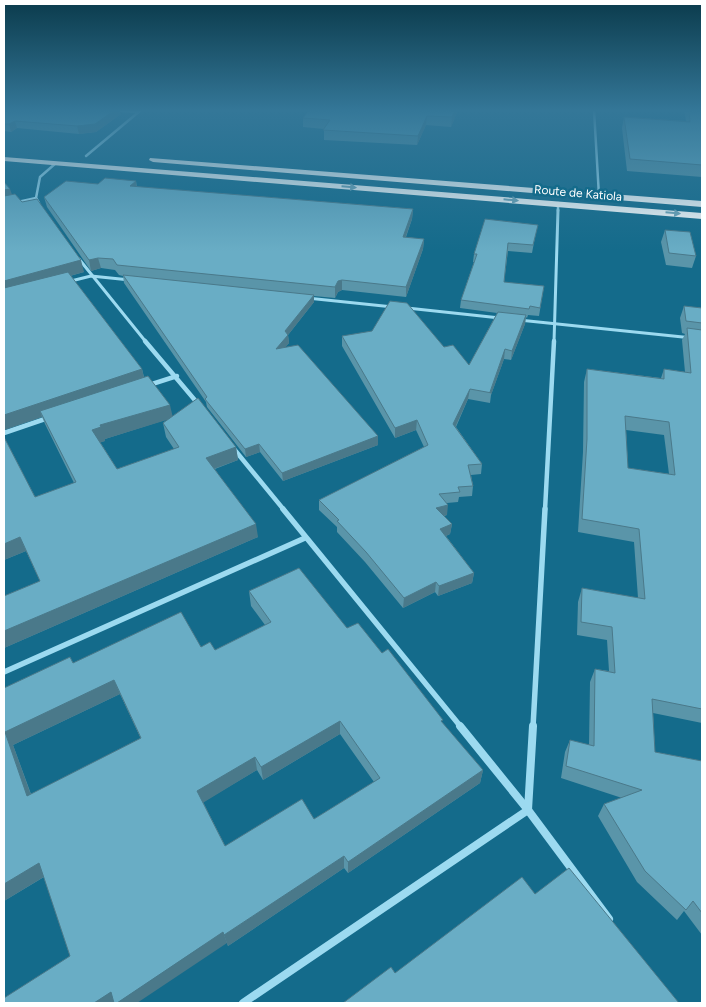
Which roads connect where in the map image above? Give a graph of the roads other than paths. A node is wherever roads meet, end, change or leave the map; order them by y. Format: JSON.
{"nodes":[{"id":1,"x":596,"y":157,"type":"edge"},
{"id":2,"x":4,"y":159,"type":"edge"},
{"id":3,"x":143,"y":160,"type":"dead end"},
{"id":4,"x":56,"y":163,"type":"junction"},
{"id":5,"x":598,"y":196,"type":"junction"},
{"id":6,"x":36,"y":198,"type":"junction"},
{"id":7,"x":558,"y":203,"type":"junction"},
{"id":8,"x":702,"y":204,"type":"edge"},
{"id":9,"x":4,"y":205,"type":"edge"},
{"id":10,"x":41,"y":206,"type":"edge"},
{"id":11,"x":702,"y":216,"type":"edge"},
{"id":12,"x":74,"y":252,"type":"edge"},
{"id":13,"x":90,"y":276,"type":"junction"},
{"id":14,"x":140,"y":281,"type":"edge"},
{"id":15,"x":62,"y":283,"type":"edge"},
{"id":16,"x":298,"y":297,"type":"edge"},
{"id":17,"x":506,"y":319,"type":"edge"},
{"id":18,"x":516,"y":320,"type":"edge"},
{"id":19,"x":555,"y":324,"type":"junction"},
{"id":20,"x":702,"y":339,"type":"edge"},
{"id":21,"x":177,"y":376,"type":"junction"},
{"id":22,"x":140,"y":388,"type":"edge"},
{"id":23,"x":201,"y":407,"type":"edge"},
{"id":24,"x":58,"y":415,"type":"edge"},
{"id":25,"x":4,"y":433,"type":"edge"},
{"id":26,"x":232,"y":446,"type":"edge"},
{"id":27,"x":305,"y":538,"type":"junction"},
{"id":28,"x":4,"y":672,"type":"edge"},
{"id":29,"x":528,"y":810,"type":"junction"},
{"id":30,"x":615,"y":926,"type":"edge"},
{"id":31,"x":243,"y":1003,"type":"edge"}],
"edges":[{"from":1,"to":5,"type":"street"},
{"from":2,"to":4,"type":"highway","name":"Route de Katiola"},
{"from":3,"to":5,"type":"highway","name":"Route de Katiola"},
{"from":4,"to":6,"type":"street"},
{"from":4,"to":7,"type":"highway","name":"Route de Katiola","one_way":true},
{"from":5,"to":8,"type":"highway","name":"Route de Katiola"},
{"from":6,"to":9,"type":"street"},
{"from":6,"to":10,"type":"street"},
{"from":7,"to":11,"type":"highway","name":"Route de Katiola","one_way":true},
{"from":7,"to":19,"type":"street"},
{"from":12,"to":13,"type":"street"},
{"from":13,"to":14,"type":"street"},
{"from":13,"to":15,"type":"street"},
{"from":13,"to":21,"type":"street"},
{"from":16,"to":17,"type":"street"},
{"from":18,"to":19,"type":"street"},
{"from":19,"to":20,"type":"street"},
{"from":19,"to":29,"type":"street"},
{"from":21,"to":22,"type":"street"},
{"from":21,"to":23,"type":"street"},
{"from":24,"to":25,"type":"street"},
{"from":26,"to":27,"type":"street"},
{"from":27,"to":28,"type":"street"},
{"from":27,"to":29,"type":"street"},
{"from":29,"to":30,"type":"street"},
{"from":29,"to":31,"type":"street"}]}
